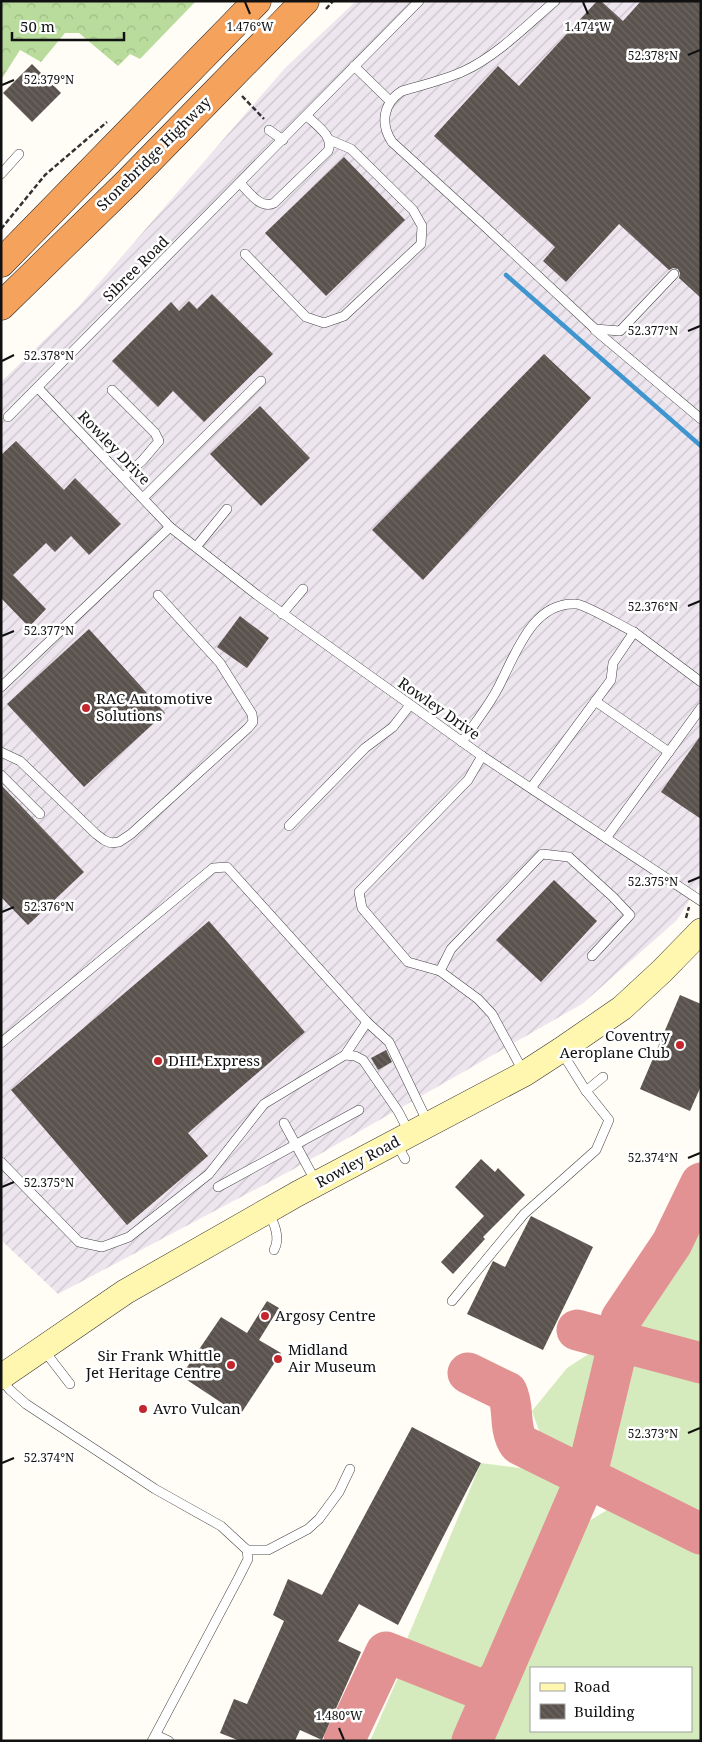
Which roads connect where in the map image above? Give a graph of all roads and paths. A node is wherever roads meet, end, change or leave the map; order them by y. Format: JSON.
{"nodes":[{"id":1,"x":257,"y":1,"type":"edge"},
{"id":2,"x":305,"y":1,"type":"edge"},
{"id":3,"x":419,"y":1,"type":"edge"},
{"id":4,"x":555,"y":1,"type":"edge"},
{"id":5,"x":354,"y":66,"type":"junction"},
{"id":6,"x":240,"y":94,"type":"dead end"},
{"id":7,"x":390,"y":101,"type":"junction"},
{"id":8,"x":307,"y":116,"type":"junction"},
{"id":9,"x":269,"y":130,"type":"dead end"},
{"id":10,"x":283,"y":140,"type":"junction"},
{"id":11,"x":330,"y":140,"type":"junction"},
{"id":12,"x":19,"y":154,"type":"dead end"},
{"id":13,"x":1,"y":174,"type":"edge"},
{"id":14,"x":240,"y":183,"type":"junction"},
{"id":15,"x":245,"y":254,"type":"dead end"},
{"id":16,"x":1,"y":263,"type":"edge"},
{"id":17,"x":674,"y":274,"type":"dead end"},
{"id":18,"x":1,"y":306,"type":"edge"},
{"id":19,"x":595,"y":329,"type":"junction"},
{"id":20,"x":261,"y":381,"type":"dead end"},
{"id":21,"x":38,"y":388,"type":"junction"},
{"id":22,"x":112,"y":390,"type":"dead end"},
{"id":23,"x":8,"y":417,"type":"dead end"},
{"id":24,"x":701,"y":418,"type":"edge"},
{"id":25,"x":123,"y":477,"type":"junction"},
{"id":26,"x":143,"y":498,"type":"junction"},
{"id":27,"x":227,"y":509,"type":"dead end"},
{"id":28,"x":170,"y":527,"type":"junction"},
{"id":29,"x":196,"y":547,"type":"junction"},
{"id":30,"x":303,"y":589,"type":"dead end"},
{"id":31,"x":158,"y":595,"type":"dead end"},
{"id":32,"x":282,"y":614,"type":"junction"},
{"id":33,"x":634,"y":632,"type":"junction"},
{"id":34,"x":701,"y":682,"type":"edge"},
{"id":35,"x":1,"y":687,"type":"edge"},
{"id":36,"x":596,"y":701,"type":"junction"},
{"id":37,"x":410,"y":705,"type":"junction"},
{"id":38,"x":701,"y":708,"type":"edge"},
{"id":39,"x":462,"y":742,"type":"junction"},
{"id":40,"x":1,"y":752,"type":"edge"},
{"id":41,"x":669,"y":752,"type":"junction"},
{"id":42,"x":482,"y":756,"type":"junction"},
{"id":43,"x":1,"y":775,"type":"edge"},
{"id":44,"x":531,"y":788,"type":"junction"},
{"id":45,"x":40,"y":814,"type":"dead end"},
{"id":46,"x":289,"y":826,"type":"dead end"},
{"id":47,"x":606,"y":838,"type":"junction"},
{"id":48,"x":701,"y":901,"type":"edge"},
{"id":49,"x":701,"y":931,"type":"edge"},
{"id":50,"x":592,"y":956,"type":"dead end"},
{"id":51,"x":440,"y":971,"type":"junction"},
{"id":52,"x":367,"y":1022,"type":"junction"},
{"id":53,"x":1,"y":1043,"type":"edge"},
{"id":54,"x":561,"y":1050,"type":"junction"},
{"id":55,"x":345,"y":1055,"type":"junction"},
{"id":56,"x":524,"y":1074,"type":"junction"},
{"id":57,"x":603,"y":1077,"type":"dead end"},
{"id":58,"x":586,"y":1091,"type":"junction"},
{"id":59,"x":359,"y":1110,"type":"dead end"},
{"id":60,"x":284,"y":1123,"type":"dead end"},
{"id":61,"x":410,"y":1140,"type":"junction"},
{"id":62,"x":296,"y":1144,"type":"junction"},
{"id":63,"x":1,"y":1162,"type":"edge"},
{"id":64,"x":317,"y":1184,"type":"junction"},
{"id":65,"x":218,"y":1187,"type":"dead end"},
{"id":66,"x":268,"y":1211,"type":"junction"},
{"id":67,"x":274,"y":1250,"type":"dead end"},
{"id":68,"x":452,"y":1300,"type":"dead end"},
{"id":69,"x":42,"y":1348,"type":"junction"},
{"id":70,"x":1,"y":1378,"type":"edge"},
{"id":71,"x":70,"y":1384,"type":"dead end"},
{"id":72,"x":350,"y":1469,"type":"dead end"},
{"id":73,"x":247,"y":1550,"type":"junction"},
{"id":74,"x":154,"y":1738,"type":"edge"},
{"id":75,"x":169,"y":1741,"type":"edge"}],
"edges":[{"from":1,"to":16,"type":"highway"},
{"from":2,"to":18,"type":"highway","name":"Stonebridge Highway"},
{"from":3,"to":5,"type":"lane","name":"Sibree Road"},
{"from":4,"to":7,"type":"lane"},
{"from":5,"to":7,"type":"lane"},
{"from":5,"to":8,"type":"lane","name":"Sibree Road"},
{"from":6,"to":10,"type":"path"},
{"from":7,"to":19,"type":"lane"},
{"from":8,"to":10,"type":"lane","name":"Sibree Road"},
{"from":8,"to":11,"type":"lane"},
{"from":9,"to":10,"type":"lane"},
{"from":10,"to":14,"type":"lane","name":"Sibree Road"},
{"from":11,"to":14,"type":"lane"},
{"from":11,"to":15,"type":"lane"},
{"from":12,"to":13,"type":"lane"},
{"from":14,"to":21,"type":"lane","name":"Sibree Road"},
{"from":17,"to":19,"type":"lane"},
{"from":19,"to":24,"type":"lane"},
{"from":20,"to":26,"type":"lane"},
{"from":21,"to":23,"type":"lane","name":"Sibree Road"},
{"from":21,"to":25,"type":"lane","name":"Rowley Drive"},
{"from":22,"to":25,"type":"lane"},
{"from":25,"to":26,"type":"lane","name":"Rowley Drive"},
{"from":26,"to":28,"type":"lane","name":"Rowley Drive"},
{"from":27,"to":29,"type":"lane"},
{"from":28,"to":29,"type":"lane","name":"Rowley Drive"},
{"from":28,"to":35,"type":"lane"},
{"from":29,"to":32,"type":"lane","name":"Rowley Drive"},
{"from":30,"to":32,"type":"lane"},
{"from":31,"to":40,"type":"lane"},
{"from":32,"to":37,"type":"lane","name":"Rowley Drive"},
{"from":33,"to":34,"type":"lane"},
{"from":33,"to":36,"type":"lane"},
{"from":33,"to":39,"type":"lane"},
{"from":36,"to":41,"type":"lane"},
{"from":36,"to":44,"type":"lane"},
{"from":37,"to":39,"type":"lane","name":"Rowley Drive"},
{"from":37,"to":46,"type":"lane"},
{"from":38,"to":41,"type":"lane"},
{"from":39,"to":42,"type":"lane","name":"Rowley Drive"},
{"from":41,"to":47,"type":"lane"},
{"from":42,"to":44,"type":"lane","name":"Rowley Drive"},
{"from":42,"to":51,"type":"lane"},
{"from":43,"to":45,"type":"lane"},
{"from":44,"to":47,"type":"lane","name":"Rowley Drive"},
{"from":47,"to":48,"type":"lane","name":"Rowley Drive"},
{"from":49,"to":54,"type":"street","name":"Rowley Road"},
{"from":50,"to":51,"type":"lane"},
{"from":51,"to":56,"type":"lane"},
{"from":52,"to":53,"type":"lane"},
{"from":52,"to":55,"type":"lane"},
{"from":52,"to":61,"type":"lane"},
{"from":54,"to":56,"type":"street","name":"Rowley Road"},
{"from":54,"to":58,"type":"lane"},
{"from":55,"to":61,"type":"lane"},
{"from":55,"to":63,"type":"lane"},
{"from":56,"to":61,"type":"street","name":"Rowley Road"},
{"from":57,"to":58,"type":"lane"},
{"from":58,"to":68,"type":"lane"},
{"from":59,"to":62,"type":"lane"},
{"from":60,"to":62,"type":"lane"},
{"from":61,"to":64,"type":"street","name":"Rowley Road"},
{"from":62,"to":64,"type":"lane"},
{"from":62,"to":65,"type":"lane"},
{"from":64,"to":66,"type":"street","name":"Rowley Road"},
{"from":66,"to":67,"type":"lane"},
{"from":66,"to":69,"type":"street","name":"Rowley Road"},
{"from":69,"to":70,"type":"street","name":"Rowley Road"},
{"from":69,"to":71,"type":"lane"},
{"from":70,"to":73,"type":"lane"},
{"from":72,"to":73,"type":"lane"},
{"from":73,"to":74,"type":"lane"},
{"from":74,"to":75,"type":"lane"}]}
